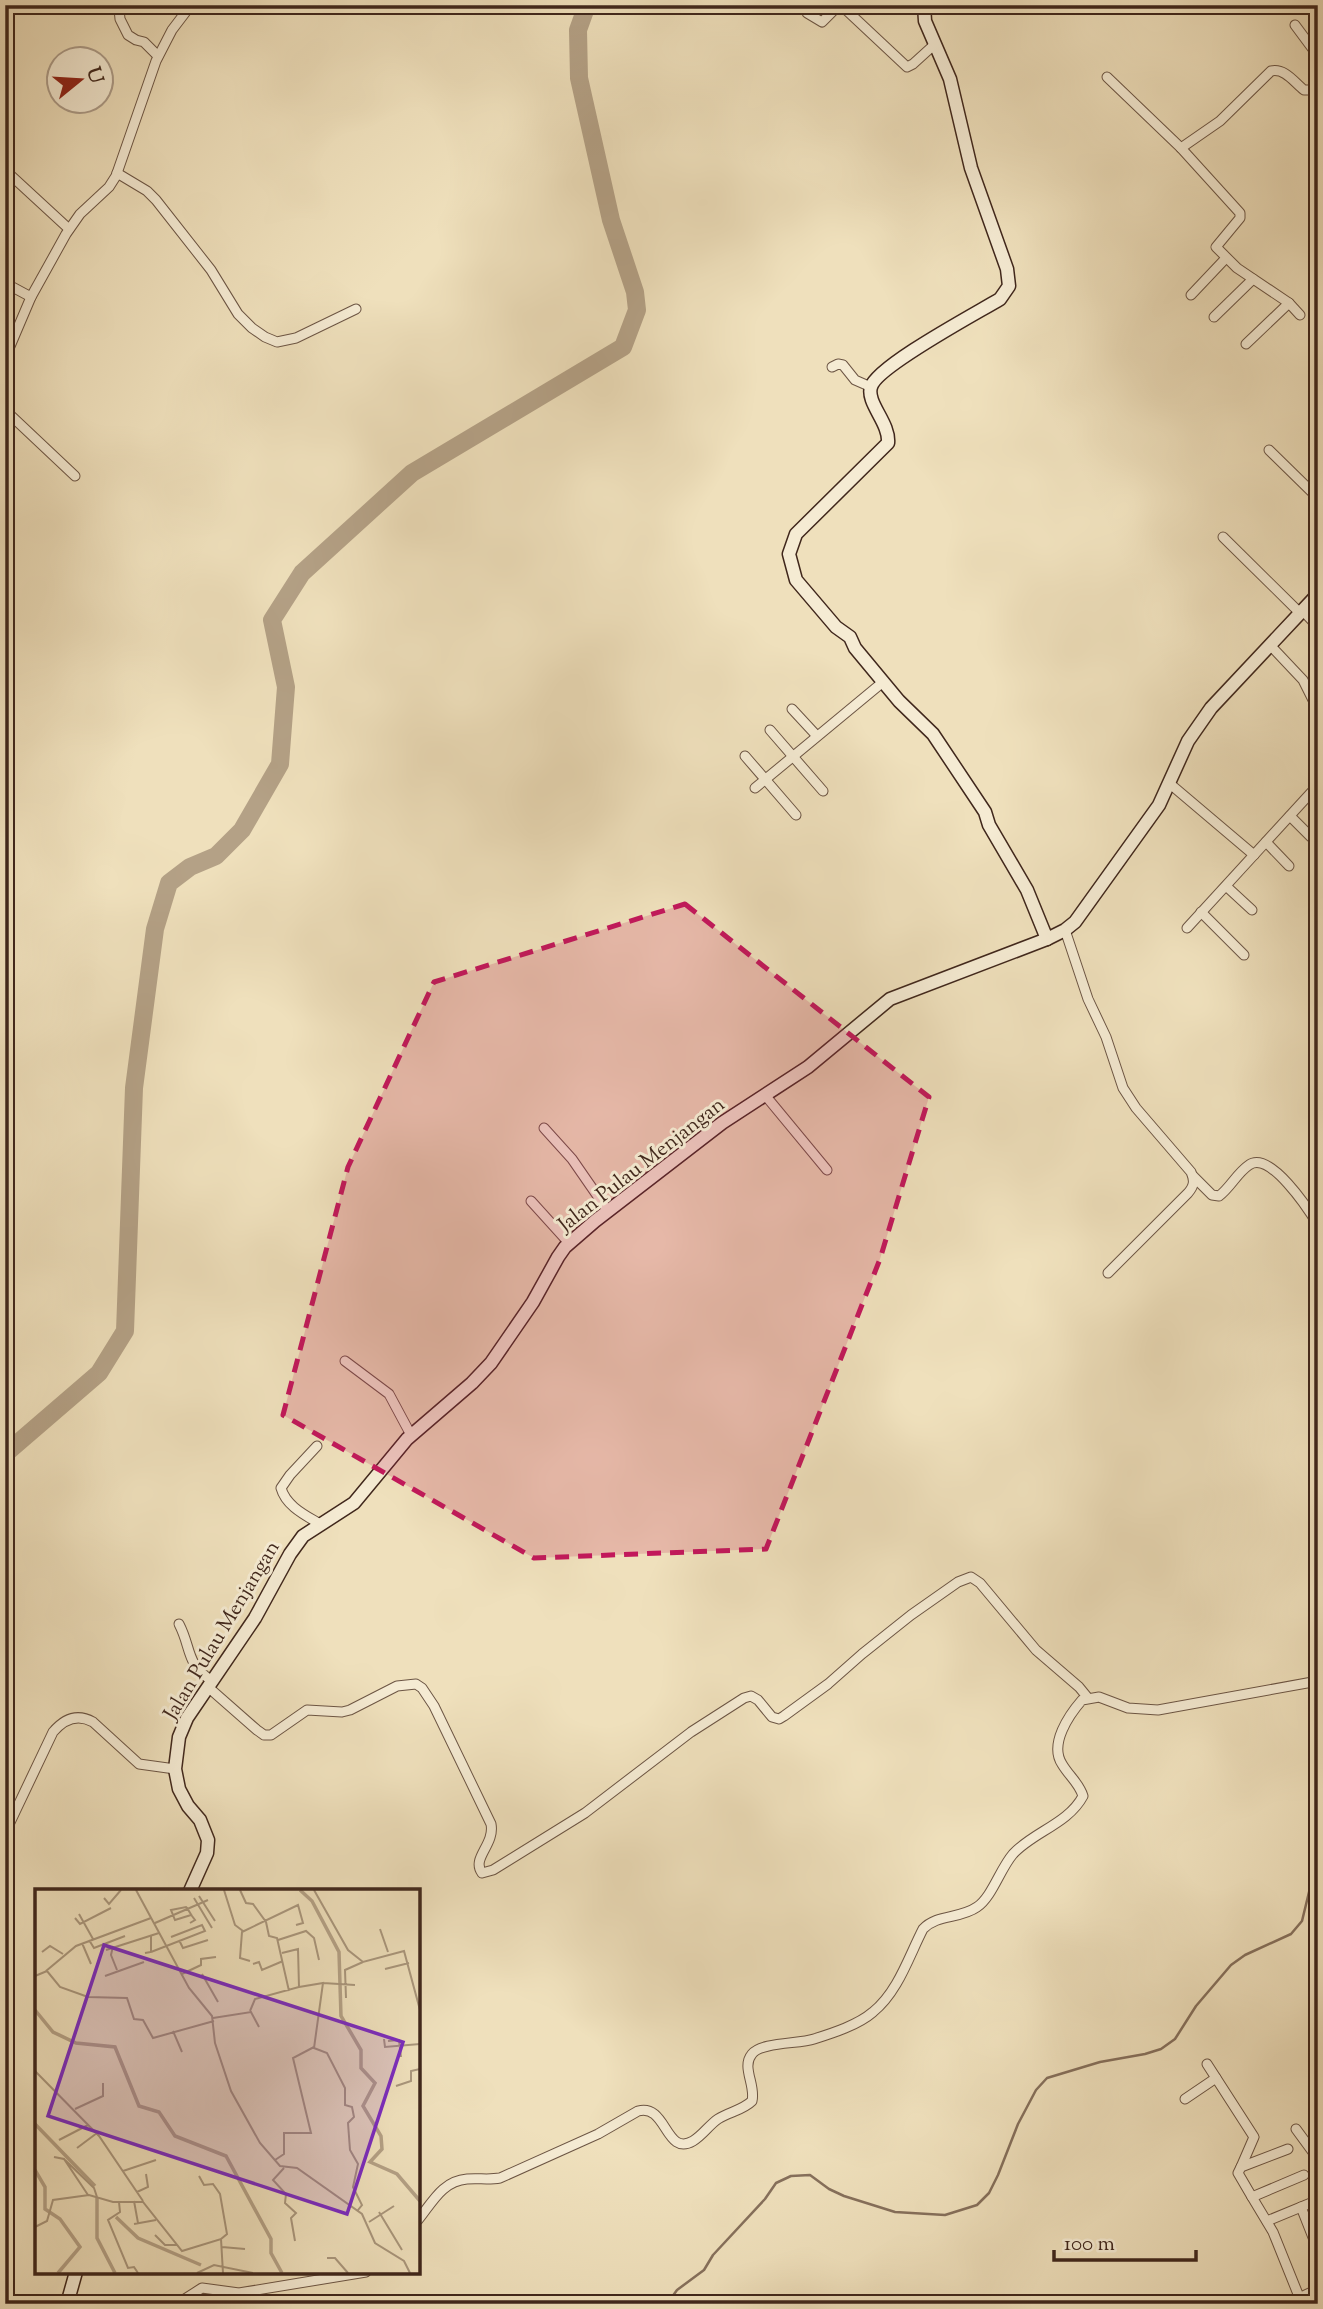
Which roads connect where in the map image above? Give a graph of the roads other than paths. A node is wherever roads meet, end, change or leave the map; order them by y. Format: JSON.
{"nodes":[{"id":1,"x":191,"y":5,"type":"edge"},
{"id":2,"x":924,"y":5,"type":"edge"},
{"id":3,"x":119,"y":9,"type":"dead end"},
{"id":4,"x":807,"y":13,"type":"dead end"},
{"id":5,"x":1294,"y":25,"type":"dead end"},
{"id":6,"x":935,"y":44,"type":"junction"},
{"id":7,"x":158,"y":56,"type":"junction"},
{"id":8,"x":1318,"y":56,"type":"edge"},
{"id":9,"x":1107,"y":77,"type":"dead end"},
{"id":10,"x":1318,"y":86,"type":"edge"},
{"id":11,"x":1181,"y":148,"type":"junction"},
{"id":12,"x":5,"y":170,"type":"edge"},
{"id":13,"x":117,"y":173,"type":"junction"},
{"id":14,"x":69,"y":229,"type":"junction"},
{"id":15,"x":1227,"y":258,"type":"junction"},
{"id":16,"x":1253,"y":279,"type":"junction"},
{"id":17,"x":5,"y":283,"type":"edge"},
{"id":18,"x":1191,"y":295,"type":"dead end"},
{"id":19,"x":31,"y":298,"type":"junction"},
{"id":20,"x":1289,"y":303,"type":"junction"},
{"id":21,"x":356,"y":309,"type":"dead end"},
{"id":22,"x":1300,"y":316,"type":"dead end"},
{"id":23,"x":1214,"y":317,"type":"dead end"},
{"id":24,"x":1246,"y":344,"type":"dead end"},
{"id":25,"x":5,"y":358,"type":"edge"},
{"id":26,"x":831,"y":367,"type":"dead end"},
{"id":27,"x":871,"y":387,"type":"junction"},
{"id":28,"x":5,"y":410,"type":"edge"},
{"id":29,"x":1269,"y":450,"type":"dead end"},
{"id":30,"x":75,"y":476,"type":"dead end"},
{"id":31,"x":1318,"y":498,"type":"edge"},
{"id":32,"x":1223,"y":537,"type":"dead end"},
{"id":33,"x":1318,"y":594,"type":"edge"},
{"id":34,"x":1301,"y":612,"type":"junction"},
{"id":35,"x":1318,"y":627,"type":"edge"},
{"id":36,"x":1270,"y":645,"type":"junction"},
{"id":37,"x":883,"y":682,"type":"junction"},
{"id":38,"x":792,"y":709,"type":"dead end"},
{"id":39,"x":1318,"y":710,"type":"edge"},
{"id":40,"x":770,"y":730,"type":"dead end"},
{"id":41,"x":817,"y":736,"type":"junction"},
{"id":42,"x":745,"y":755,"type":"dead end"},
{"id":43,"x":793,"y":757,"type":"junction"},
{"id":44,"x":765,"y":779,"type":"junction"},
{"id":45,"x":1169,"y":783,"type":"junction"},
{"id":46,"x":1318,"y":785,"type":"edge"},
{"id":47,"x":755,"y":788,"type":"dead end"},
{"id":48,"x":823,"y":791,"type":"dead end"},
{"id":49,"x":796,"y":815,"type":"dead end"},
{"id":50,"x":1290,"y":816,"type":"junction"},
{"id":51,"x":1311,"y":837,"type":"dead end"},
{"id":52,"x":1266,"y":842,"type":"junction"},
{"id":53,"x":1254,"y":855,"type":"junction"},
{"id":54,"x":1289,"y":866,"type":"dead end"},
{"id":55,"x":1226,"y":886,"type":"junction"},
{"id":56,"x":1252,"y":911,"type":"dead end"},
{"id":57,"x":1201,"y":912,"type":"junction"},
{"id":58,"x":1187,"y":928,"type":"dead end"},
{"id":59,"x":1065,"y":930,"type":"junction"},
{"id":60,"x":1047,"y":939,"type":"junction"},
{"id":61,"x":1244,"y":955,"type":"dead end"},
{"id":62,"x":765,"y":1095,"type":"junction"},
{"id":63,"x":544,"y":1128,"type":"dead end"},
{"id":64,"x":827,"y":1170,"type":"dead end"},
{"id":65,"x":1193,"y":1175,"type":"junction"},
{"id":66,"x":531,"y":1201,"type":"dead end"},
{"id":67,"x":608,"y":1211,"type":"junction"},
{"id":68,"x":1318,"y":1225,"type":"edge"},
{"id":69,"x":569,"y":1243,"type":"junction"},
{"id":70,"x":1108,"y":1273,"type":"dead end"},
{"id":71,"x":345,"y":1361,"type":"dead end"},
{"id":72,"x":411,"y":1435,"type":"junction"},
{"id":73,"x":317,"y":1446,"type":"dead end"},
{"id":74,"x":320,"y":1524,"type":"junction"},
{"id":75,"x":179,"y":1624,"type":"dead end"},
{"id":76,"x":1318,"y":1681,"type":"edge"},
{"id":77,"x":210,"y":1684,"type":"junction"},
{"id":78,"x":1088,"y":1698,"type":"junction"},
{"id":79,"x":175,"y":1769,"type":"junction"},
{"id":80,"x":5,"y":1833,"type":"edge"},
{"id":81,"x":191,"y":1889,"type":"edge"},
{"id":82,"x":1207,"y":2064,"type":"dead end"},
{"id":83,"x":1216,"y":2078,"type":"junction"},
{"id":84,"x":1185,"y":2099,"type":"dead end"},
{"id":85,"x":1296,"y":2129,"type":"dead end"},
{"id":86,"x":1288,"y":2149,"type":"dead end"},
{"id":87,"x":1318,"y":2159,"type":"edge"},
{"id":88,"x":1241,"y":2167,"type":"junction"},
{"id":89,"x":1304,"y":2175,"type":"dead end"},
{"id":90,"x":1252,"y":2197,"type":"junction"},
{"id":91,"x":1318,"y":2200,"type":"edge"},
{"id":92,"x":1301,"y":2207,"type":"junction"},
{"id":93,"x":420,"y":2217,"type":"edge"},
{"id":94,"x":1267,"y":2221,"type":"junction"},
{"id":95,"x":1318,"y":2250,"type":"edge"},
{"id":96,"x":75,"y":2274,"type":"edge"},
{"id":97,"x":354,"y":2274,"type":"edge"},
{"id":98,"x":1318,"y":2289,"type":"edge"},
{"id":99,"x":1301,"y":2300,"type":"edge"},
{"id":100,"x":67,"y":2304,"type":"edge"},
{"id":101,"x":177,"y":2304,"type":"edge"},
{"id":102,"x":1286,"y":2304,"type":"edge"}],
"edges":[{"from":1,"to":7,"type":"street"},
{"from":2,"to":6,"type":"street"},
{"from":3,"to":7,"type":"street"},
{"from":4,"to":6,"type":"street"},
{"from":5,"to":8,"type":"street"},
{"from":6,"to":27,"type":"street"},
{"from":7,"to":13,"type":"street"},
{"from":9,"to":11,"type":"street"},
{"from":10,"to":11,"type":"street"},
{"from":11,"to":15,"type":"street"},
{"from":12,"to":14,"type":"street"},
{"from":13,"to":14,"type":"street"},
{"from":13,"to":21,"type":"street"},
{"from":14,"to":19,"type":"street"},
{"from":15,"to":16,"type":"street"},
{"from":15,"to":18,"type":"street"},
{"from":16,"to":20,"type":"street"},
{"from":16,"to":23,"type":"street"},
{"from":17,"to":19,"type":"street"},
{"from":19,"to":25,"type":"street"},
{"from":20,"to":22,"type":"street"},
{"from":20,"to":24,"type":"street"},
{"from":26,"to":27,"type":"street"},
{"from":27,"to":37,"type":"street"},
{"from":28,"to":30,"type":"street"},
{"from":29,"to":31,"type":"street"},
{"from":32,"to":34,"type":"street"},
{"from":33,"to":34,"type":"street","name":"Jalan Pulau Menjangan"},
{"from":34,"to":35,"type":"street"},
{"from":34,"to":36,"type":"street","name":"Jalan Pulau Menjangan"},
{"from":36,"to":39,"type":"street"},
{"from":36,"to":45,"type":"street","name":"Jalan Pulau Menjangan"},
{"from":37,"to":41,"type":"street"},
{"from":37,"to":60,"type":"street"},
{"from":38,"to":41,"type":"street"},
{"from":40,"to":43,"type":"street"},
{"from":41,"to":43,"type":"street"},
{"from":42,"to":44,"type":"street"},
{"from":43,"to":44,"type":"street"},
{"from":43,"to":48,"type":"street"},
{"from":44,"to":47,"type":"street"},
{"from":44,"to":49,"type":"street"},
{"from":45,"to":53,"type":"street"},
{"from":45,"to":59,"type":"street","name":"Jalan Pulau Menjangan"},
{"from":46,"to":50,"type":"street"},
{"from":50,"to":51,"type":"street"},
{"from":50,"to":52,"type":"street"},
{"from":52,"to":53,"type":"street"},
{"from":52,"to":54,"type":"street"},
{"from":53,"to":55,"type":"street"},
{"from":55,"to":56,"type":"street"},
{"from":55,"to":57,"type":"street"},
{"from":57,"to":58,"type":"street"},
{"from":57,"to":61,"type":"street"},
{"from":59,"to":60,"type":"street","name":"Jalan Pulau Menjangan"},
{"from":59,"to":65,"type":"street"},
{"from":60,"to":62,"type":"street","name":"Jalan Pulau Menjangan"},
{"from":62,"to":64,"type":"street"},
{"from":62,"to":67,"type":"street","name":"Jalan Pulau Menjangan"},
{"from":63,"to":67,"type":"street"},
{"from":65,"to":68,"type":"street"},
{"from":65,"to":70,"type":"street"},
{"from":66,"to":69,"type":"street"},
{"from":67,"to":69,"type":"street","name":"Jalan Pulau Menjangan"},
{"from":69,"to":72,"type":"street","name":"Jalan Pulau Menjangan"},
{"from":71,"to":72,"type":"street"},
{"from":72,"to":74,"type":"street","name":"Jalan Pulau Menjangan"},
{"from":73,"to":74,"type":"street"},
{"from":74,"to":77,"type":"street","name":"Jalan Pulau Menjangan"},
{"from":75,"to":77,"type":"street"},
{"from":76,"to":78,"type":"street"},
{"from":77,"to":78,"type":"street"},
{"from":77,"to":79,"type":"street","name":"Jalan Pulau Menjangan"},
{"from":78,"to":93,"type":"street"},
{"from":79,"to":80,"type":"street"},
{"from":79,"to":81,"type":"street","name":"Jalan Pulau Menjangan"},
{"from":82,"to":83,"type":"street"},
{"from":83,"to":84,"type":"street"},
{"from":83,"to":88,"type":"street"},
{"from":85,"to":87,"type":"street"},
{"from":86,"to":88,"type":"street"},
{"from":88,"to":90,"type":"street"},
{"from":89,"to":90,"type":"street"},
{"from":90,"to":94,"type":"street"},
{"from":91,"to":92,"type":"street"},
{"from":92,"to":94,"type":"street"},
{"from":92,"to":95,"type":"street"},
{"from":94,"to":99,"type":"street"},
{"from":96,"to":100,"type":"street"},
{"from":97,"to":101,"type":"street"},
{"from":98,"to":99,"type":"street"},
{"from":99,"to":102,"type":"street"}]}
